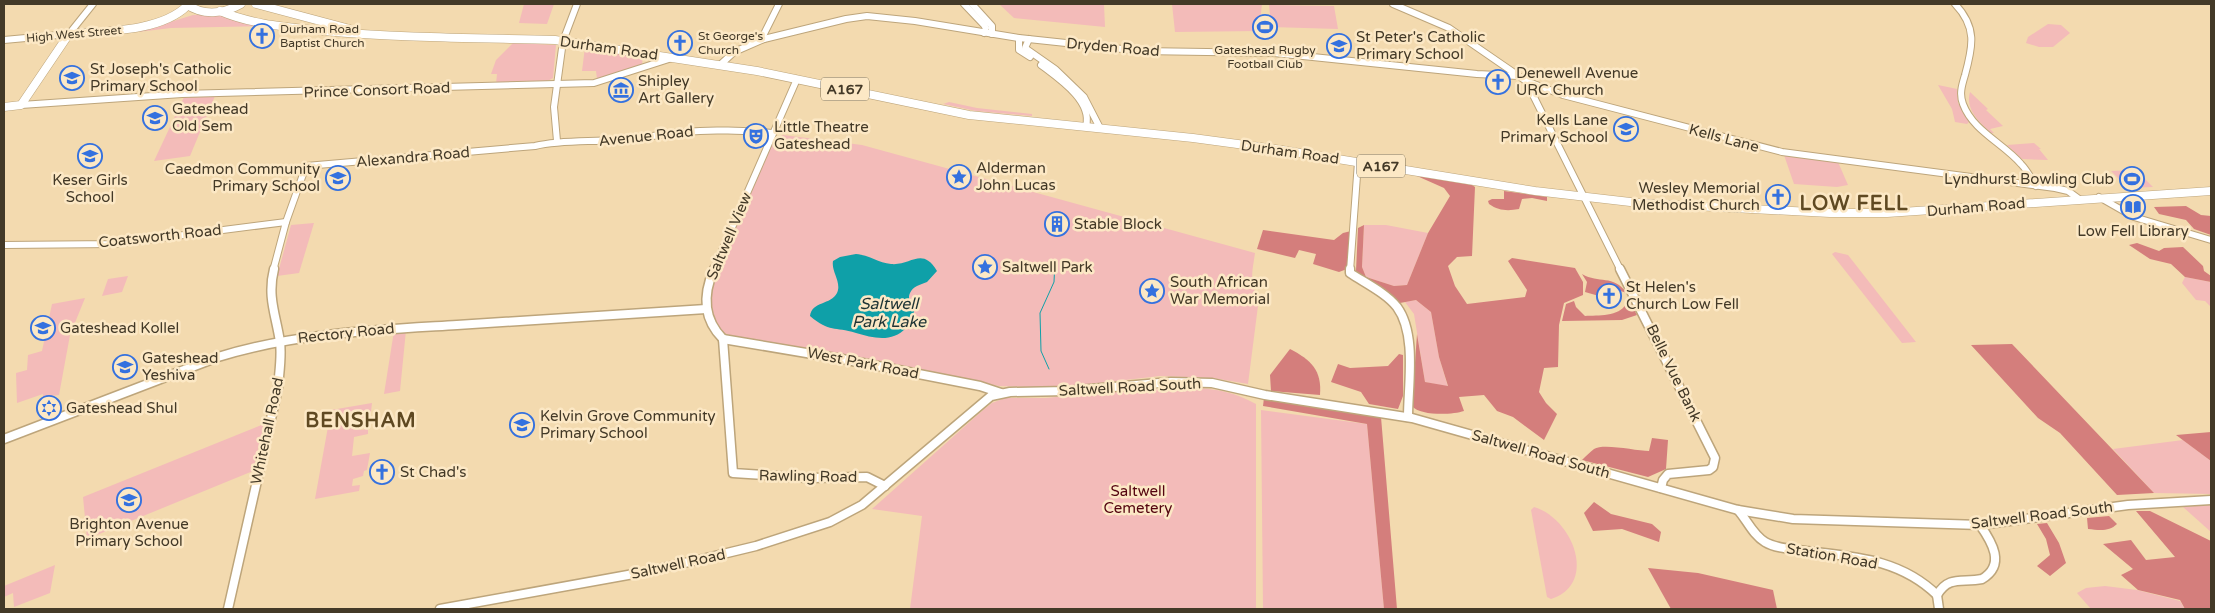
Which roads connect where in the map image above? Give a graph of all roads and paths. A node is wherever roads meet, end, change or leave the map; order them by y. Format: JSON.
{"nodes":[{"id":1,"x":93,"y":4,"type":"edge"},
{"id":2,"x":241,"y":4,"type":"edge"},
{"id":3,"x":256,"y":4,"type":"edge"},
{"id":4,"x":577,"y":4,"type":"edge"},
{"id":5,"x":779,"y":4,"type":"edge"},
{"id":6,"x":964,"y":4,"type":"edge"},
{"id":7,"x":972,"y":4,"type":"edge"},
{"id":8,"x":1393,"y":4,"type":"edge"},
{"id":9,"x":1955,"y":4,"type":"edge"},
{"id":10,"x":187,"y":5,"type":"edge"},
{"id":11,"x":220,"y":11,"type":"junction"},
{"id":12,"x":198,"y":12,"type":"junction"},
{"id":13,"x":374,"y":33,"type":"junction"},
{"id":14,"x":984,"y":33,"type":"junction"},
{"id":15,"x":992,"y":34,"type":"junction"},
{"id":16,"x":68,"y":36,"type":"junction"},
{"id":17,"x":1020,"y":38,"type":"junction"},
{"id":18,"x":764,"y":39,"type":"junction"},
{"id":19,"x":1029,"y":39,"type":"junction"},
{"id":20,"x":563,"y":41,"type":"junction"},
{"id":21,"x":4,"y":42,"type":"edge"},
{"id":22,"x":672,"y":58,"type":"junction"},
{"id":23,"x":720,"y":65,"type":"junction"},
{"id":24,"x":1518,"y":76,"type":"junction"},
{"id":25,"x":796,"y":79,"type":"junction"},
{"id":26,"x":1526,"y":82,"type":"junction"},
{"id":27,"x":557,"y":84,"type":"junction"},
{"id":28,"x":4,"y":103,"type":"edge"},
{"id":29,"x":23,"y":103,"type":"junction"},
{"id":30,"x":4,"y":107,"type":"edge"},
{"id":31,"x":1086,"y":126,"type":"junction"},
{"id":32,"x":1100,"y":128,"type":"junction"},
{"id":33,"x":773,"y":132,"type":"junction"},
{"id":34,"x":557,"y":141,"type":"junction"},
{"id":35,"x":520,"y":148,"type":"joint"},
{"id":36,"x":1358,"y":162,"type":"junction"},
{"id":37,"x":306,"y":166,"type":"joint"},
{"id":38,"x":2036,"y":186,"type":"junction"},
{"id":39,"x":2211,"y":191,"type":"edge"},
{"id":40,"x":1583,"y":197,"type":"junction"},
{"id":41,"x":2099,"y":197,"type":"junction"},
{"id":42,"x":2079,"y":199,"type":"junction"},
{"id":43,"x":286,"y":222,"type":"junction"},
{"id":44,"x":2211,"y":240,"type":"edge"},
{"id":45,"x":4,"y":245,"type":"edge"},
{"id":46,"x":706,"y":310,"type":"junction"},
{"id":47,"x":723,"y":339,"type":"junction"},
{"id":48,"x":280,"y":340,"type":"junction"},
{"id":49,"x":980,"y":386,"type":"junction"},
{"id":50,"x":1001,"y":393,"type":"junction"},
{"id":51,"x":983,"y":401,"type":"junction"},
{"id":52,"x":1408,"y":417,"type":"junction"},
{"id":53,"x":4,"y":439,"type":"edge"},
{"id":54,"x":898,"y":474,"type":"joint"},
{"id":55,"x":884,"y":486,"type":"junction"},
{"id":56,"x":1661,"y":488,"type":"junction"},
{"id":57,"x":2211,"y":500,"type":"edge"},
{"id":58,"x":1738,"y":510,"type":"junction"},
{"id":59,"x":1980,"y":525,"type":"junction"},
{"id":60,"x":1937,"y":595,"type":"junction"},
{"id":61,"x":228,"y":609,"type":"edge"},
{"id":62,"x":440,"y":609,"type":"edge"},
{"id":63,"x":1939,"y":609,"type":"edge"}],
"edges":[{"from":1,"to":16,"type":"street"},
{"from":2,"to":11,"type":"main road","number":"A167"},
{"from":3,"to":13,"type":"main road","number":"A167"},
{"from":4,"to":20,"type":"street"},
{"from":5,"to":18,"type":"street"},
{"from":6,"to":14,"type":"street"},
{"from":7,"to":15,"type":"street"},
{"from":8,"to":24,"type":"street","name":"Kells Lane"},
{"from":9,"to":38,"type":"street"},
{"from":10,"to":12,"type":"main road"},
{"from":10,"to":16,"type":"main road","name":"High West Street"},
{"from":11,"to":12,"type":"main road","number":"A167"},
{"from":11,"to":13,"type":"main road","number":"A167"},
{"from":12,"to":16,"type":"main road","name":"High West Street"},
{"from":13,"to":20,"type":"main road","name":"Durham Road","number":"A167"},
{"from":14,"to":15,"type":"street","name":"Dryden Road"},
{"from":14,"to":18,"type":"street","name":"Dryden Road"},
{"from":15,"to":17,"type":"street","name":"Dryden Road"},
{"from":16,"to":21,"type":"street","name":"High West Street"},
{"from":16,"to":29,"type":"main road"},
{"from":17,"to":19,"type":"street","name":"Dryden Road"},
{"from":17,"to":31,"type":"street"},
{"from":18,"to":23,"type":"street","name":"Dryden Road"},
{"from":19,"to":24,"type":"street","name":"Dryden Road"},
{"from":19,"to":32,"type":"street"},
{"from":20,"to":22,"type":"main road","name":"Durham Road","number":"A167"},
{"from":20,"to":27,"type":"street"},
{"from":22,"to":23,"type":"main road","name":"Durham Road","number":"A167"},
{"from":22,"to":27,"type":"street","name":"Prince Consort Road"},
{"from":23,"to":25,"type":"main road","name":"Durham Road","number":"A167"},
{"from":24,"to":26,"type":"street","name":"Kells Lane"},
{"from":25,"to":31,"type":"main road","name":"Durham Road","number":"A167"},
{"from":25,"to":33,"type":"street","name":"Saltwell View"},
{"from":26,"to":38,"type":"street","name":"Kells Lane"},
{"from":26,"to":40,"type":"street"},
{"from":27,"to":29,"type":"street","name":"Prince Consort Road"},
{"from":27,"to":34,"type":"street"},
{"from":28,"to":29,"type":"main road","name":"Prince Consort Road"},
{"from":29,"to":30,"type":"main road","name":"Prince Consort Road"},
{"from":31,"to":32,"type":"main road","name":"Durham Road","number":"A167"},
{"from":32,"to":36,"type":"main road","name":"Durham Road","number":"A167"},
{"from":33,"to":34,"type":"street","name":"Avenue Road"},
{"from":33,"to":46,"type":"street","name":"Saltwell View"},
{"from":34,"to":35,"type":"street","name":"Avenue Road"},
{"from":35,"to":37,"type":"street","name":"Alexandra Road"},
{"from":36,"to":40,"type":"main road","name":"Durham Road","number":"A167"},
{"from":36,"to":52,"type":"street"},
{"from":37,"to":43,"type":"street","name":"Whitehall Road"},
{"from":38,"to":42,"type":"street","name":"Kells Lane"},
{"from":39,"to":41,"type":"main road","name":"Durham Road","number":"A167"},
{"from":40,"to":42,"type":"main road","name":"Durham Road","number":"A167"},
{"from":40,"to":56,"type":"street","name":"Belle Vue Bank"},
{"from":41,"to":42,"type":"main road","name":"Durham Road","number":"A167"},
{"from":41,"to":44,"type":"street"},
{"from":43,"to":45,"type":"street","name":"Coatsworth Road"},
{"from":43,"to":48,"type":"street","name":"Whitehall Road"},
{"from":46,"to":47,"type":"street","name":"Saltwell View"},
{"from":46,"to":48,"type":"street","name":"Rectory Road"},
{"from":47,"to":49,"type":"street","name":"West Park Road"},
{"from":47,"to":55,"type":"street","name":"Rawling Road"},
{"from":48,"to":53,"type":"street","name":"Rectory Road"},
{"from":48,"to":61,"type":"street","name":"Whitehall Road"},
{"from":49,"to":50,"type":"street","name":"West Park Road"},
{"from":49,"to":51,"type":"street"},
{"from":50,"to":51,"type":"street","name":"Saltwell Road South"},
{"from":50,"to":52,"type":"street","name":"Saltwell Road South"},
{"from":51,"to":54,"type":"street","name":"Saltwell Road South"},
{"from":52,"to":56,"type":"street","name":"Saltwell Road South"},
{"from":54,"to":55,"type":"street","name":"Saltwell Road"},
{"from":55,"to":62,"type":"street","name":"Saltwell Road"},
{"from":56,"to":58,"type":"street","name":"Saltwell Road South"},
{"from":57,"to":59,"type":"street","name":"Saltwell Road South"},
{"from":58,"to":59,"type":"street","name":"Saltwell Road South"},
{"from":58,"to":60,"type":"street","name":"Station Road"},
{"from":59,"to":60,"type":"street"},
{"from":60,"to":63,"type":"street"}]}
